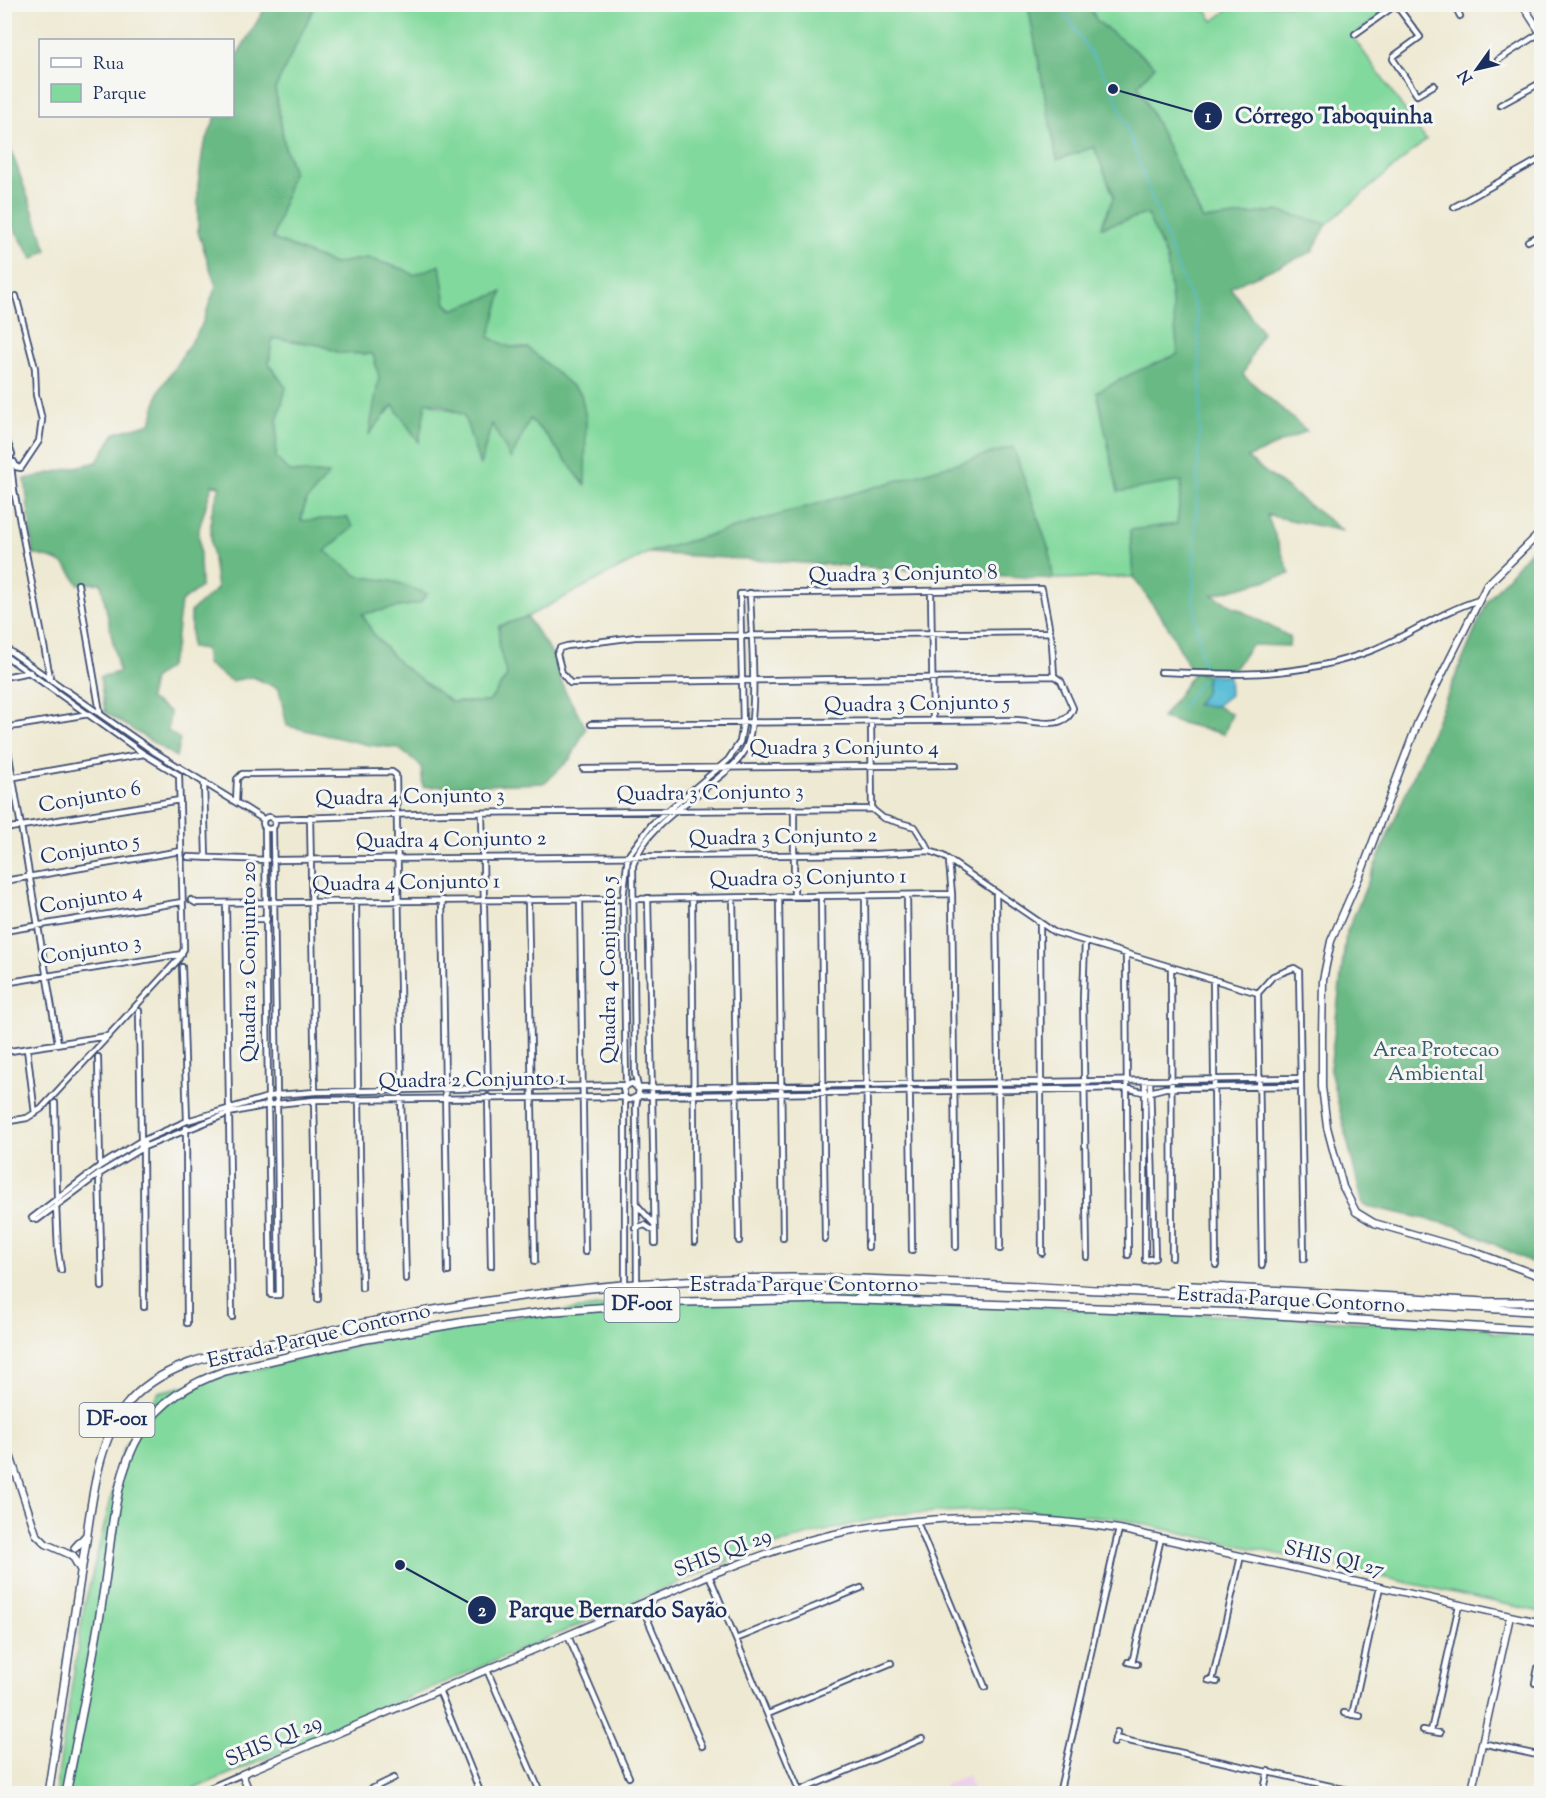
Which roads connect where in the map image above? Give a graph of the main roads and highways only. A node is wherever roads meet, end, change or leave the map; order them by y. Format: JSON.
{"nodes":[{"id":1,"x":847,"y":1278,"type":"junction"},
{"id":2,"x":1164,"y":1293,"type":"junction"},
{"id":3,"x":850,"y":1300,"type":"junction"},
{"id":4,"x":1486,"y":1302,"type":"junction"},
{"id":5,"x":1541,"y":1302,"type":"edge"},
{"id":6,"x":1370,"y":1303,"type":"junction"},
{"id":7,"x":1449,"y":1306,"type":"junction"},
{"id":8,"x":1542,"y":1312,"type":"edge"},
{"id":9,"x":1348,"y":1320,"type":"junction"},
{"id":10,"x":1542,"y":1331,"type":"edge"},
{"id":11,"x":308,"y":1335,"type":"junction"},
{"id":12,"x":230,"y":1353,"type":"junction"},
{"id":13,"x":299,"y":1353,"type":"junction"},
{"id":14,"x":261,"y":1362,"type":"junction"},
{"id":15,"x":94,"y":1500,"type":"junction"},
{"id":16,"x":87,"y":1533,"type":"junction"},
{"id":17,"x":75,"y":1548,"type":"road end"},
{"id":18,"x":73,"y":1556,"type":"road end"},
{"id":19,"x":81,"y":1571,"type":"junction"},
{"id":20,"x":72,"y":1637,"type":"junction"},
{"id":21,"x":48,"y":1794,"type":"edge"},
{"id":22,"x":66,"y":1794,"type":"edge"}],
"edges":[{"from":1,"to":2,"type":"main road","name":"Estrada Parque Contorno","number":"DF-001"},
{"from":1,"to":3,"type":"main road"},
{"from":1,"to":11,"type":"main road","name":"Estrada Parque Contorno","number":"DF-001"},
{"from":2,"to":4,"type":"main road"},
{"from":2,"to":6,"type":"main road","name":"Estrada Parque Contorno","number":"DF-001"},
{"from":3,"to":9,"type":"main road","name":"Estrada Parque Contorno","number":"DF-001"},
{"from":3,"to":13,"type":"main road","name":"Estrada Parque Contorno","number":"DF-001"},
{"from":4,"to":5,"type":"main road"},
{"from":4,"to":7,"type":"main road"},
{"from":6,"to":7,"type":"main road","name":"Estrada Parque Contorno","number":"DF-001"},
{"from":6,"to":9,"type":"main road"},
{"from":7,"to":8,"type":"main road","name":"Estrada Parque Contorno","number":"DF-001"},
{"from":9,"to":10,"type":"main road","name":"Estrada Parque Contorno","number":"DF-001"},
{"from":11,"to":12,"type":"main road","name":"Estrada Parque Contorno","number":"DF-001"},
{"from":11,"to":13,"type":"main road"},
{"from":12,"to":14,"type":"main road"},
{"from":12,"to":15,"type":"main road","name":"Estrada Parque Contorno","number":"DF-001"},
{"from":13,"to":14,"type":"main road","name":"Estrada Parque Contorno","number":"DF-001"},
{"from":14,"to":22,"type":"main road","name":"Estrada Parque Contorno","number":"DF-001"},
{"from":15,"to":16,"type":"main road","name":"Estrada Parque Contorno","number":"DF-001"},
{"from":15,"to":20,"type":"main road","name":"Estrada Parque Contorno","number":"DF-001"},
{"from":16,"to":17,"type":"main road"},
{"from":16,"to":19,"type":"main road","name":"Estrada Parque Contorno","number":"DF-001"},
{"from":18,"to":19,"type":"main road"},
{"from":19,"to":20,"type":"main road","name":"Estrada Parque Contorno","number":"DF-001"},
{"from":20,"to":21,"type":"main road","name":"Estrada Parque Contorno","number":"DF-001"}]}
